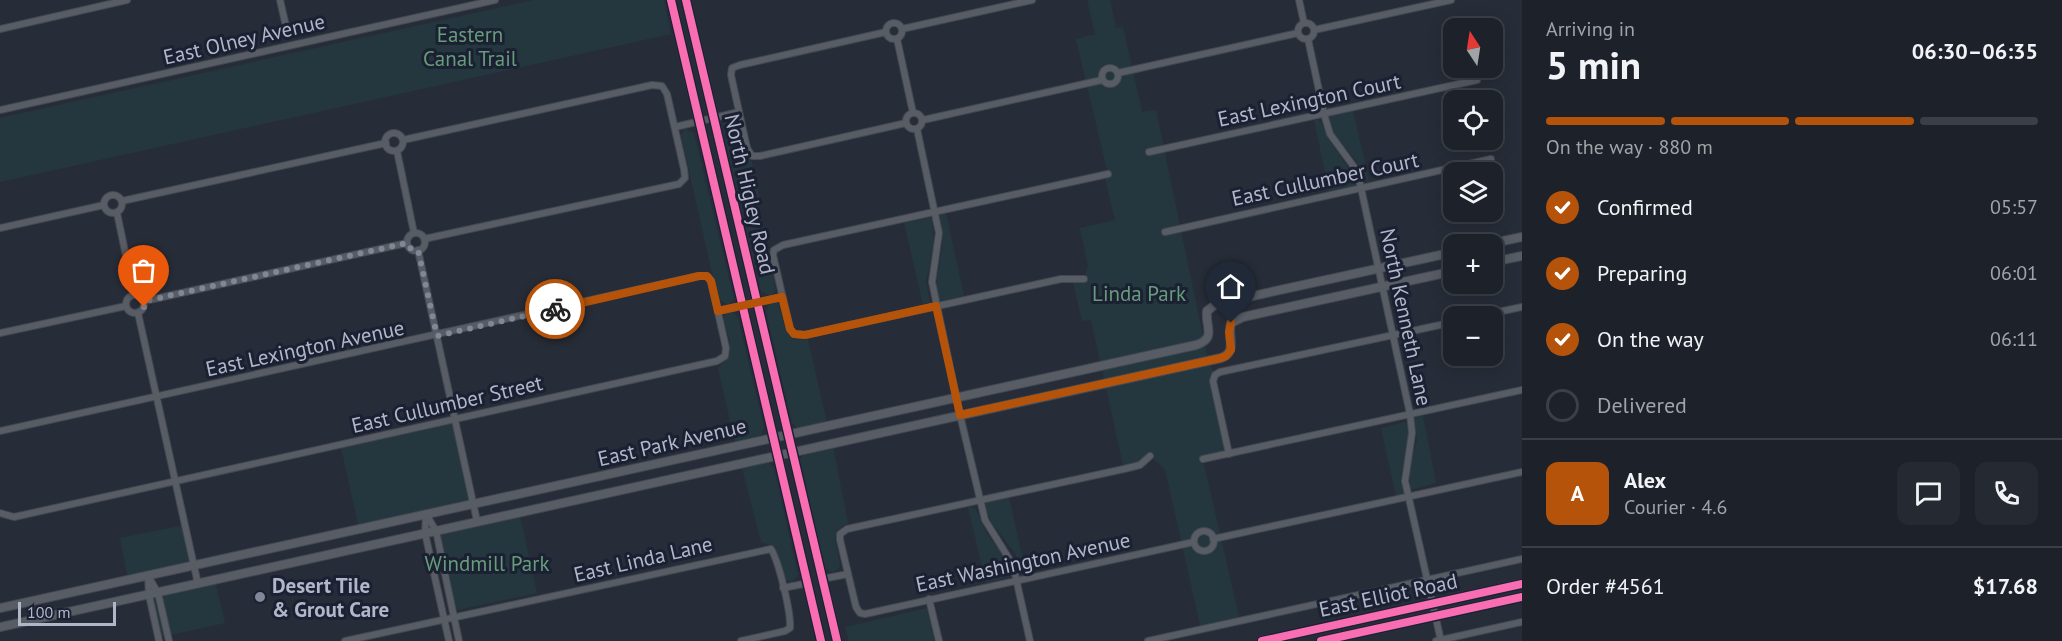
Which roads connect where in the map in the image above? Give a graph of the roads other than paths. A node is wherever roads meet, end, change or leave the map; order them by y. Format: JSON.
{"nodes":[{"id":1,"x":127,"y":0,"type":"edge"},
{"id":2,"x":280,"y":0,"type":"edge"},
{"id":3,"x":495,"y":0,"type":"edge"},
{"id":4,"x":671,"y":0,"type":"edge"},
{"id":5,"x":686,"y":0,"type":"edge"},
{"id":6,"x":1032,"y":0,"type":"edge"},
{"id":7,"x":1299,"y":0,"type":"edge"},
{"id":8,"x":1451,"y":0,"type":"edge"},
{"id":9,"x":1304,"y":23,"type":"junction"},
{"id":10,"x":0,"y":28,"type":"edge"},
{"id":11,"x":902,"y":29,"type":"junction"},
{"id":12,"x":1314,"y":30,"type":"junction"},
{"id":13,"x":886,"y":32,"type":"junction"},
{"id":14,"x":1298,"y":33,"type":"junction"},
{"id":15,"x":288,"y":35,"type":"dead end"},
{"id":16,"x":897,"y":39,"type":"junction"},
{"id":17,"x":1308,"y":39,"type":"junction"},
{"id":18,"x":1118,"y":73,"type":"junction"},
{"id":19,"x":1102,"y":80,"type":"junction"},
{"id":20,"x":1477,"y":80,"type":"dead end"},
{"id":21,"x":0,"y":110,"type":"edge"},
{"id":22,"x":739,"y":112,"type":"junction"},
{"id":23,"x":913,"y":113,"type":"junction"},
{"id":24,"x":1324,"y":114,"type":"junction"},
{"id":25,"x":714,"y":118,"type":"junction"},
{"id":26,"x":923,"y":120,"type":"junction"},
{"id":27,"x":699,"y":121,"type":"junction"},
{"id":28,"x":906,"y":123,"type":"junction"},
{"id":29,"x":675,"y":127,"type":"junction"},
{"id":30,"x":917,"y":129,"type":"junction"},
{"id":31,"x":403,"y":140,"type":"junction"},
{"id":32,"x":386,"y":143,"type":"junction"},
{"id":33,"x":397,"y":151,"type":"junction"},
{"id":34,"x":1149,"y":152,"type":"dead end"},
{"id":35,"x":1491,"y":159,"type":"dead end"},
{"id":36,"x":1108,"y":174,"type":"dead end"},
{"id":37,"x":1361,"y":188,"type":"junction"},
{"id":38,"x":122,"y":201,"type":"junction"},
{"id":39,"x":104,"y":206,"type":"junction"},
{"id":40,"x":935,"y":212,"type":"junction"},
{"id":41,"x":117,"y":213,"type":"junction"},
{"id":42,"x":0,"y":228,"type":"edge"},
{"id":43,"x":1165,"y":232,"type":"dead end"},
{"id":44,"x":414,"y":233,"type":"junction"},
{"id":45,"x":1522,"y":237,"type":"edge"},
{"id":46,"x":424,"y":239,"type":"junction"},
{"id":47,"x":1503,"y":241,"type":"edge"},
{"id":48,"x":407,"y":243,"type":"junction"},
{"id":49,"x":418,"y":250,"type":"junction"},
{"id":50,"x":1443,"y":254,"type":"edge"},
{"id":51,"x":1522,"y":256,"type":"edge"},
{"id":52,"x":1503,"y":260,"type":"edge"},
{"id":53,"x":1378,"y":268,"type":"junction"},
{"id":54,"x":1443,"y":273,"type":"edge"},
{"id":55,"x":1084,"y":279,"type":"dead end"},
{"id":56,"x":1382,"y":287,"type":"junction"},
{"id":57,"x":134,"y":294,"type":"junction"},
{"id":58,"x":782,"y":297,"type":"junction"},
{"id":59,"x":145,"y":301,"type":"junction"},
{"id":60,"x":757,"y":303,"type":"junction"},
{"id":61,"x":126,"y":306,"type":"junction"},
{"id":62,"x":743,"y":306,"type":"junction"},
{"id":63,"x":936,"y":306,"type":"junction"},
{"id":64,"x":1522,"y":307,"type":"edge"},
{"id":65,"x":718,"y":311,"type":"junction"},
{"id":66,"x":1503,"y":311,"type":"edge"},
{"id":67,"x":138,"y":313,"type":"junction"},
{"id":68,"x":1443,"y":325,"type":"edge"},
{"id":69,"x":0,"y":333,"type":"edge"},
{"id":70,"x":437,"y":336,"type":"junction"},
{"id":71,"x":1393,"y":336,"type":"junction"},
{"id":72,"x":1522,"y":390,"type":"edge"},
{"id":73,"x":157,"y":397,"type":"junction"},
{"id":74,"x":956,"y":397,"type":"junction"},
{"id":75,"x":1410,"y":414,"type":"junction"},
{"id":76,"x":960,"y":415,"type":"junction"},
{"id":77,"x":455,"y":420,"type":"junction"},
{"id":78,"x":0,"y":431,"type":"edge"},
{"id":79,"x":788,"y":434,"type":"junction"},
{"id":80,"x":774,"y":437,"type":"junction"},
{"id":81,"x":792,"y":452,"type":"junction"},
{"id":82,"x":1229,"y":454,"type":"junction"},
{"id":83,"x":778,"y":456,"type":"junction"},
{"id":84,"x":1150,"y":456,"type":"dead end"},
{"id":85,"x":1203,"y":459,"type":"dead end"},
{"id":86,"x":1522,"y":472,"type":"edge"},
{"id":87,"x":176,"y":482,"type":"junction"},
{"id":88,"x":1408,"y":497,"type":"junction"},
{"id":89,"x":979,"y":501,"type":"junction"},
{"id":90,"x":474,"y":504,"type":"junction"},
{"id":91,"x":0,"y":513,"type":"edge"},
{"id":92,"x":426,"y":514,"type":"junction"},
{"id":93,"x":477,"y":521,"type":"junction"},
{"id":94,"x":436,"y":531,"type":"junction"},
{"id":95,"x":425,"y":533,"type":"junction"},
{"id":96,"x":1214,"y":539,"type":"junction"},
{"id":97,"x":1194,"y":542,"type":"junction"},
{"id":98,"x":1522,"y":559,"type":"edge"},
{"id":99,"x":194,"y":565,"type":"junction"},
{"id":100,"x":848,"y":574,"type":"junction"},
{"id":101,"x":148,"y":576,"type":"junction"},
{"id":102,"x":822,"y":579,"type":"junction"},
{"id":103,"x":1427,"y":579,"type":"junction"},
{"id":104,"x":1017,"y":580,"type":"junction"},
{"id":105,"x":808,"y":583,"type":"junction"},
{"id":106,"x":198,"y":584,"type":"junction"},
{"id":107,"x":1522,"y":584,"type":"edge"},
{"id":108,"x":783,"y":588,"type":"junction"},
{"id":109,"x":153,"y":594,"type":"junction"},
{"id":110,"x":1522,"y":597,"type":"edge"},
{"id":111,"x":929,"y":599,"type":"junction"},
{"id":112,"x":0,"y":608,"type":"edge"},
{"id":113,"x":1434,"y":610,"type":"junction"},
{"id":114,"x":454,"y":617,"type":"junction"},
{"id":115,"x":445,"y":619,"type":"junction"},
{"id":116,"x":1522,"y":622,"type":"edge"},
{"id":117,"x":0,"y":627,"type":"edge"},
{"id":118,"x":159,"y":641,"type":"edge"},
{"id":119,"x":169,"y":641,"type":"edge"},
{"id":120,"x":345,"y":641,"type":"edge"},
{"id":121,"x":450,"y":641,"type":"edge"},
{"id":122,"x":459,"y":641,"type":"edge"},
{"id":123,"x":741,"y":641,"type":"edge"},
{"id":124,"x":822,"y":641,"type":"edge"},
{"id":125,"x":837,"y":641,"type":"edge"},
{"id":126,"x":939,"y":641,"type":"edge"},
{"id":127,"x":1030,"y":641,"type":"edge"},
{"id":128,"x":1148,"y":641,"type":"edge"},
{"id":129,"x":1262,"y":641,"type":"edge"},
{"id":130,"x":1321,"y":641,"type":"edge"},
{"id":131,"x":1439,"y":641,"type":"edge"}],
"edges":[{"from":1,"to":10,"type":"street"},
{"from":2,"to":15,"type":"street"},
{"from":3,"to":21,"type":"street","name":"East Olney Avenue"},
{"from":4,"to":27,"type":"main road","name":"North Higley Road"},
{"from":5,"to":25,"type":"main road","name":"North Higley Road"},
{"from":6,"to":11,"type":"street"},
{"from":7,"to":9,"type":"street"},
{"from":8,"to":12,"type":"street"},
{"from":9,"to":12,"type":"street"},
{"from":9,"to":14,"type":"street"},
{"from":11,"to":13,"type":"street"},
{"from":11,"to":16,"type":"street"},
{"from":12,"to":17,"type":"street"},
{"from":13,"to":16,"type":"street"},
{"from":13,"to":22,"type":"street"},
{"from":14,"to":17,"type":"street"},
{"from":14,"to":18,"type":"street"},
{"from":16,"to":23,"type":"street"},
{"from":17,"to":24,"type":"street","name":"North Kenneth Lane"},
{"from":18,"to":19,"type":"street"},
{"from":18,"to":19,"type":"street"},
{"from":19,"to":26,"type":"street"},
{"from":20,"to":24,"type":"street","name":"East Lexington Court"},
{"from":22,"to":25,"type":"street"},
{"from":22,"to":28,"type":"street"},
{"from":23,"to":26,"type":"street"},
{"from":23,"to":28,"type":"street"},
{"from":24,"to":34,"type":"street","name":"East Lexington Court"},
{"from":24,"to":37,"type":"street","name":"North Kenneth Lane"},
{"from":25,"to":27,"type":"street"},
{"from":25,"to":60,"type":"main road","name":"North Higley Road"},
{"from":26,"to":30,"type":"street"},
{"from":27,"to":29,"type":"street"},
{"from":27,"to":62,"type":"main road","name":"North Higley Road"},
{"from":28,"to":30,"type":"street"},
{"from":29,"to":31,"type":"street"},
{"from":29,"to":46,"type":"street"},
{"from":30,"to":40,"type":"street"},
{"from":31,"to":32,"type":"street"},
{"from":31,"to":33,"type":"street"},
{"from":32,"to":33,"type":"street"},
{"from":32,"to":38,"type":"street"},
{"from":33,"to":44,"type":"street"},
{"from":35,"to":37,"type":"street","name":"East Cullumber Court"},
{"from":36,"to":40,"type":"street"},
{"from":37,"to":43,"type":"street","name":"East Cullumber Court"},
{"from":37,"to":53,"type":"street","name":"North Kenneth Lane"},
{"from":38,"to":39,"type":"street"},
{"from":38,"to":41,"type":"street"},
{"from":39,"to":41,"type":"street"},
{"from":39,"to":42,"type":"street"},
{"from":40,"to":58,"type":"street"},
{"from":40,"to":63,"type":"street"},
{"from":41,"to":57,"type":"street"},
{"from":44,"to":46,"type":"street"},
{"from":44,"to":48,"type":"street"},
{"from":45,"to":47,"type":"street"},
{"from":46,"to":49,"type":"street"},
{"from":48,"to":49,"type":"street"},
{"from":48,"to":59,"type":"street"},
{"from":49,"to":70,"type":"street"},
{"from":50,"to":53,"type":"street","name":"East Park Avenue"},
{"from":51,"to":52,"type":"street"},
{"from":53,"to":56,"type":"street","name":"North Kenneth Lane"},
{"from":53,"to":74,"type":"street","name":"East Park Avenue"},
{"from":54,"to":56,"type":"street","name":"East Park Avenue"},
{"from":55,"to":63,"type":"street"},
{"from":56,"to":71,"type":"street","name":"North Kenneth Lane"},
{"from":56,"to":76,"type":"street","name":"East Park Avenue"},
{"from":57,"to":59,"type":"street"},
{"from":57,"to":61,"type":"street"},
{"from":58,"to":60,"type":"street"},
{"from":58,"to":63,"type":"street"},
{"from":59,"to":67,"type":"street"},
{"from":60,"to":62,"type":"street"},
{"from":60,"to":79,"type":"main road","name":"North Higley Road"},
{"from":61,"to":67,"type":"street"},
{"from":61,"to":69,"type":"street"},
{"from":62,"to":65,"type":"street"},
{"from":62,"to":80,"type":"main road","name":"North Higley Road"},
{"from":63,"to":74,"type":"street"},
{"from":64,"to":66,"type":"street"},
{"from":65,"to":70,"type":"street","name":"East Lexington Avenue"},
{"from":65,"to":77,"type":"street","name":"East Cullumber Street"},
{"from":67,"to":73,"type":"street"},
{"from":68,"to":71,"type":"street"},
{"from":70,"to":73,"type":"street","name":"East Lexington Avenue"},
{"from":70,"to":77,"type":"street"},
{"from":71,"to":75,"type":"street","name":"North Kenneth Lane"},
{"from":71,"to":82,"type":"street"},
{"from":72,"to":75,"type":"street"},
{"from":73,"to":78,"type":"street"},
{"from":73,"to":87,"type":"street"},
{"from":74,"to":76,"type":"street"},
{"from":74,"to":79,"type":"street","name":"East Park Avenue"},
{"from":75,"to":82,"type":"street"},
{"from":75,"to":88,"type":"street","name":"North Kenneth Lane"},
{"from":76,"to":81,"type":"street","name":"East Park Avenue"},
{"from":76,"to":89,"type":"street"},
{"from":77,"to":87,"type":"street","name":"East Cullumber Street"},
{"from":77,"to":90,"type":"street"},
{"from":79,"to":80,"type":"street","name":"East Park Avenue"},
{"from":79,"to":81,"type":"main road","name":"North Higley Road"},
{"from":80,"to":83,"type":"main road","name":"North Higley Road"},
{"from":80,"to":90,"type":"street","name":"East Park Avenue"},
{"from":81,"to":83,"type":"street","name":"East Park Avenue"},
{"from":81,"to":102,"type":"main road","name":"North Higley Road"},
{"from":82,"to":85,"type":"street"},
{"from":83,"to":93,"type":"street","name":"East Park Avenue"},
{"from":83,"to":105,"type":"main road","name":"North Higley Road"},
{"from":84,"to":89,"type":"street"},
{"from":86,"to":88,"type":"street","name":"East Washington Avenue"},
{"from":87,"to":91,"type":"street"},
{"from":87,"to":99,"type":"street"},
{"from":88,"to":96,"type":"street","name":"East Washington Avenue"},
{"from":88,"to":103,"type":"street","name":"North Kenneth Lane"},
{"from":89,"to":100,"type":"street"},
{"from":89,"to":104,"type":"street"},
{"from":90,"to":92,"type":"street","name":"East Park Avenue"},
{"from":90,"to":93,"type":"street"},
{"from":92,"to":94,"type":"street"},
{"from":92,"to":95,"type":"street"},
{"from":92,"to":99,"type":"street","name":"East Park Avenue"},
{"from":93,"to":94,"type":"street","name":"East Park Avenue"},
{"from":94,"to":95,"type":"street","name":"East Park Avenue"},
{"from":94,"to":114,"type":"street"},
{"from":95,"to":106,"type":"street","name":"East Park Avenue"},
{"from":95,"to":115,"type":"street"},
{"from":96,"to":97,"type":"street","name":"East Washington Avenue"},
{"from":96,"to":97,"type":"street","name":"East Washington Avenue"},
{"from":97,"to":104,"type":"street","name":"East Washington Avenue"},
{"from":98,"to":103,"type":"street"},
{"from":99,"to":101,"type":"street","name":"East Park Avenue"},
{"from":99,"to":106,"type":"street"},
{"from":100,"to":102,"type":"street"},
{"from":100,"to":111,"type":"street","name":"East Washington Avenue"},
{"from":101,"to":109,"type":"street"},
{"from":101,"to":112,"type":"street","name":"East Park Avenue"},
{"from":102,"to":125,"type":"main road","name":"North Higley Road"},
{"from":103,"to":113,"type":"street","name":"North Kenneth Lane"},
{"from":103,"to":128,"type":"street"},
{"from":104,"to":111,"type":"street","name":"East Washington Avenue"},
{"from":104,"to":127,"type":"street"},
{"from":105,"to":108,"type":"street"},
{"from":105,"to":124,"type":"main road","name":"North Higley Road"},
{"from":106,"to":109,"type":"street","name":"East Park Avenue"},
{"from":107,"to":113,"type":"main road","name":"East Elliot Road"},
{"from":108,"to":114,"type":"street","name":"East Linda Lane"},
{"from":108,"to":123,"type":"street"},
{"from":109,"to":117,"type":"street","name":"East Park Avenue"},
{"from":109,"to":118,"type":"street"},
{"from":109,"to":119,"type":"street"},
{"from":110,"to":113,"type":"main road","name":"East Elliot Road"},
{"from":111,"to":126,"type":"street"},
{"from":113,"to":129,"type":"main road","name":"East Elliot Road"},
{"from":113,"to":130,"type":"main road","name":"East Elliot Road"},
{"from":113,"to":131,"type":"street","name":"North Kenneth Lane"},
{"from":114,"to":115,"type":"street","name":"East Linda Lane"},
{"from":114,"to":122,"type":"street"},
{"from":115,"to":120,"type":"street","name":"East Linda Lane"},
{"from":115,"to":121,"type":"street"},
{"from":116,"to":131,"type":"street"}]}
